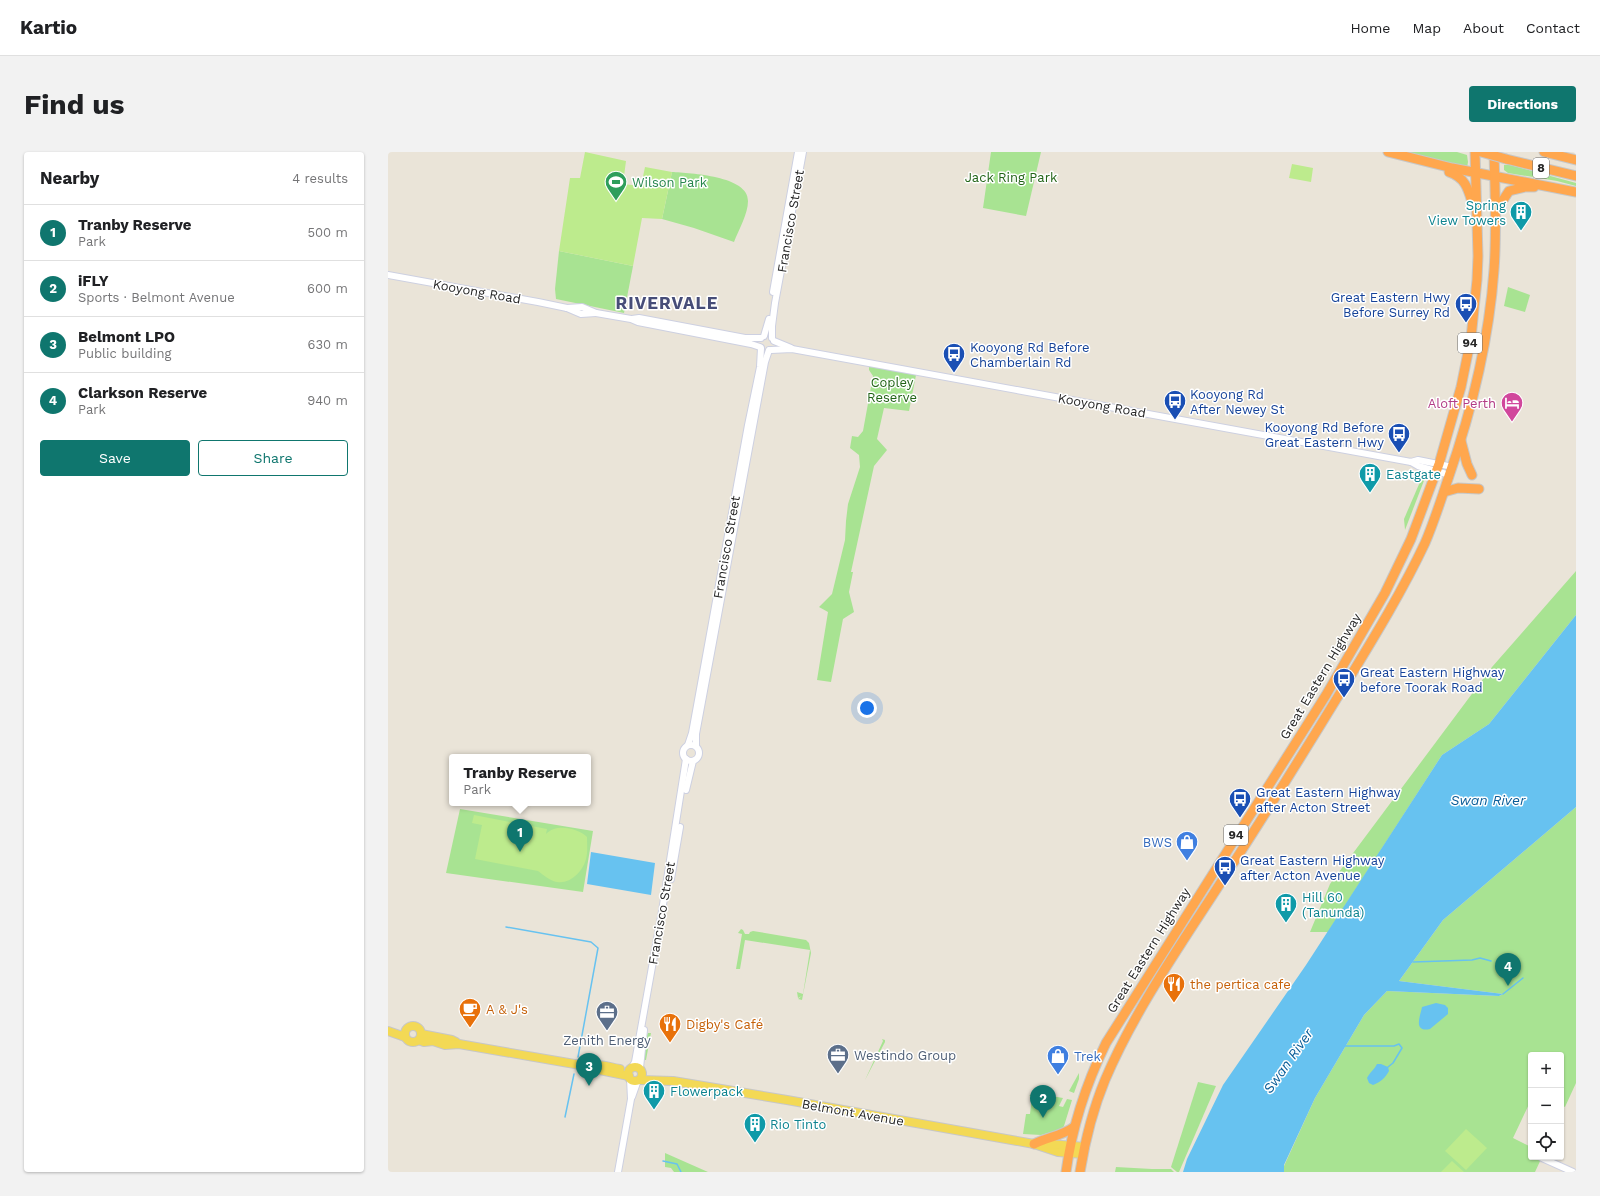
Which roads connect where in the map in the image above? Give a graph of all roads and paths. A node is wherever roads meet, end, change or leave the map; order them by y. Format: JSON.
{"nodes":[{"id":1,"x":798,"y":152,"type":"edge"},
{"id":2,"x":803,"y":152,"type":"edge"},
{"id":3,"x":1388,"y":152,"type":"edge"},
{"id":4,"x":1475,"y":152,"type":"edge"},
{"id":5,"x":1481,"y":152,"type":"edge"},
{"id":6,"x":1494,"y":152,"type":"edge"},
{"id":7,"x":1544,"y":152,"type":"edge"},
{"id":8,"x":1576,"y":160,"type":"edge"},
{"id":9,"x":1428,"y":163,"type":"junction"},
{"id":10,"x":1475,"y":173,"type":"junction"},
{"id":11,"x":1494,"y":176,"type":"junction"},
{"id":12,"x":1576,"y":176,"type":"edge"},
{"id":13,"x":1552,"y":187,"type":"junction"},
{"id":14,"x":1576,"y":192,"type":"edge"},
{"id":15,"x":1496,"y":211,"type":"junction"},
{"id":16,"x":1476,"y":212,"type":"junction"},
{"id":17,"x":388,"y":275,"type":"edge"},
{"id":18,"x":631,"y":319,"type":"junction"},
{"id":19,"x":762,"y":337,"type":"junction"},
{"id":20,"x":773,"y":339,"type":"junction"},
{"id":21,"x":760,"y":348,"type":"junction"},
{"id":22,"x":792,"y":349,"type":"junction"},
{"id":23,"x":770,"y":350,"type":"junction"},
{"id":24,"x":1461,"y":440,"type":"junction"},
{"id":25,"x":1438,"y":467,"type":"junction"},
{"id":26,"x":1451,"y":471,"type":"junction"},
{"id":27,"x":1472,"y":475,"type":"dead end"},
{"id":28,"x":1479,"y":488,"type":"dead end"},
{"id":29,"x":1444,"y":492,"type":"junction"},
{"id":30,"x":688,"y":745,"type":"junction"},
{"id":31,"x":696,"y":745,"type":"junction"},
{"id":32,"x":686,"y":759,"type":"junction"},
{"id":33,"x":693,"y":761,"type":"junction"},
{"id":34,"x":390,"y":1031,"type":"edge"},
{"id":35,"x":405,"y":1033,"type":"junction"},
{"id":36,"x":420,"y":1037,"type":"junction"},
{"id":37,"x":635,"y":1074,"type":"junction"},
{"id":38,"x":1074,"y":1127,"type":"junction"},
{"id":39,"x":1034,"y":1144,"type":"junction"},
{"id":40,"x":1070,"y":1149,"type":"junction"},
{"id":41,"x":1084,"y":1150,"type":"junction"},
{"id":42,"x":1546,"y":1160,"type":"edge"},
{"id":43,"x":618,"y":1172,"type":"edge"},
{"id":44,"x":1066,"y":1172,"type":"edge"},
{"id":45,"x":1080,"y":1172,"type":"edge"},
{"id":46,"x":1572,"y":1172,"type":"edge"}],
"edges":[{"from":1,"to":19,"type":"street","name":"Francisco Street"},
{"from":2,"to":20,"type":"street","name":"Francisco Street"},
{"from":3,"to":9,"type":"highway"},
{"from":4,"to":10,"type":"highway","name":"Great Eastern Highway","number":"94"},
{"from":5,"to":12,"type":"highway","number":"8","bridge":true},
{"from":6,"to":11,"type":"highway","name":"Great Eastern Highway","number":"94"},
{"from":7,"to":8,"type":"highway","number":"8"},
{"from":9,"to":10,"type":"highway"},
{"from":9,"to":16,"type":"highway"},
{"from":10,"to":11,"type":"highway"},
{"from":10,"to":16,"type":"highway","name":"Great Eastern Highway","number":"94"},
{"from":11,"to":13,"type":"highway"},
{"from":11,"to":15,"type":"highway","name":"Great Eastern Highway","number":"94"},
{"from":13,"to":14,"type":"highway"},
{"from":13,"to":15,"type":"highway"},
{"from":15,"to":24,"type":"highway","name":"Great Eastern Highway","number":"94"},
{"from":16,"to":25,"type":"highway","name":"Great Eastern Highway","number":"94"},
{"from":17,"to":18,"type":"street","name":"Kooyong Road"},
{"from":18,"to":19,"type":"street","name":"Kooyong Road"},
{"from":18,"to":21,"type":"street","name":"Kooyong Road"},
{"from":19,"to":20,"type":"street"},
{"from":19,"to":21,"type":"street"},
{"from":20,"to":22,"type":"street","name":"Kooyong Road"},
{"from":20,"to":23,"type":"street"},
{"from":21,"to":23,"type":"street"},
{"from":21,"to":30,"type":"street","name":"Francisco Street"},
{"from":22,"to":23,"type":"street","name":"Kooyong Road"},
{"from":22,"to":25,"type":"street","name":"Kooyong Road"},
{"from":23,"to":31,"type":"street","name":"Francisco Street"},
{"from":24,"to":26,"type":"highway","name":"Great Eastern Highway","number":"94"},
{"from":24,"to":27,"type":"highway"},
{"from":25,"to":26,"type":"street","name":"Kooyong Road"},
{"from":25,"to":38,"type":"highway","name":"Great Eastern Highway","number":"94"},
{"from":26,"to":29,"type":"highway","name":"Great Eastern Highway","number":"94"},
{"from":28,"to":29,"type":"highway"},
{"from":29,"to":41,"type":"highway","name":"Great Eastern Highway","number":"94"},
{"from":30,"to":31,"type":"street"},
{"from":30,"to":32,"type":"street"},
{"from":31,"to":33,"type":"street"},
{"from":32,"to":33,"type":"street"},
{"from":32,"to":37,"type":"street","name":"Francisco Street"},
{"from":33,"to":37,"type":"street","name":"Francisco Street"},
{"from":34,"to":35,"type":"main road"},
{"from":35,"to":36,"type":"main road"},
{"from":35,"to":36,"type":"main road"},
{"from":36,"to":37,"type":"main road","name":"Belmont Avenue"},
{"from":37,"to":39,"type":"main road","name":"Belmont Avenue"},
{"from":37,"to":43,"type":"street","name":"Francisco Street"},
{"from":38,"to":39,"type":"highway"},
{"from":38,"to":40,"type":"highway","name":"Great Eastern Highway","number":"94"},
{"from":39,"to":40,"type":"main road","name":"Belmont Avenue"},
{"from":40,"to":41,"type":"main road","name":"Belmont Avenue"},
{"from":40,"to":44,"type":"highway","name":"Great Eastern Highway","number":"94"},
{"from":41,"to":45,"type":"highway","name":"Great Eastern Highway","number":"94"},
{"from":42,"to":46,"type":"street"}]}
